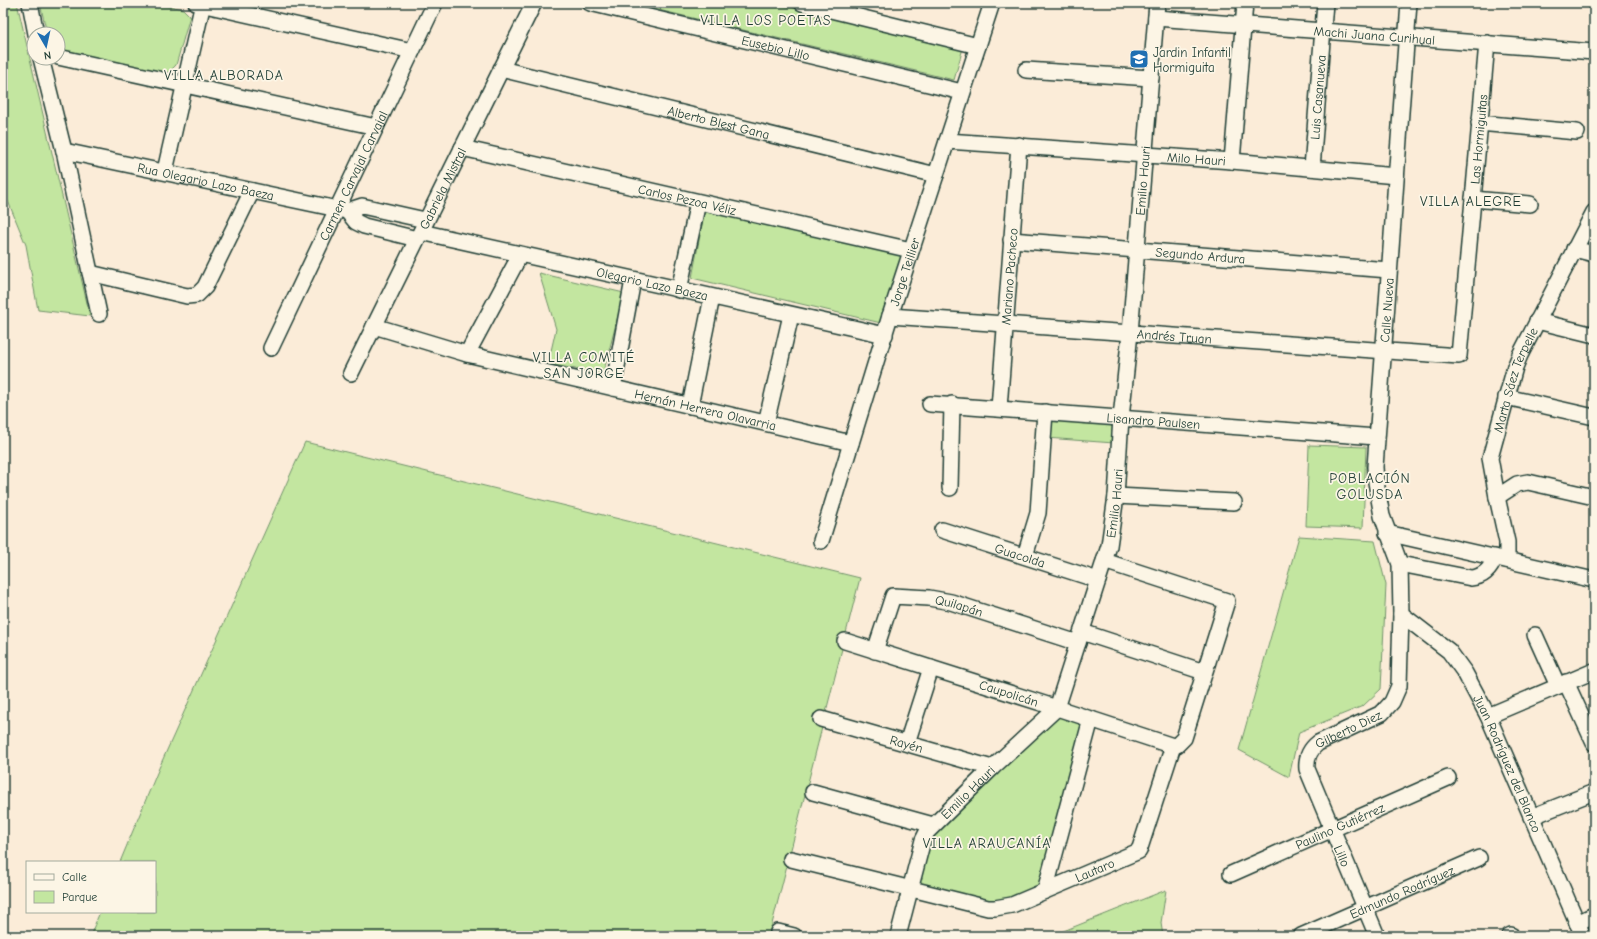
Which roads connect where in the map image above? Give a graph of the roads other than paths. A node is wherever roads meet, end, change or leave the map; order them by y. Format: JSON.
{"nodes":[{"id":1,"x":30,"y":3,"type":"edge"},
{"id":2,"x":201,"y":3,"type":"edge"},
{"id":3,"x":435,"y":3,"type":"edge"},
{"id":4,"x":534,"y":3,"type":"edge"},
{"id":5,"x":590,"y":3,"type":"edge"},
{"id":6,"x":802,"y":3,"type":"edge"},
{"id":7,"x":992,"y":3,"type":"edge"},
{"id":8,"x":1157,"y":3,"type":"edge"},
{"id":9,"x":1245,"y":3,"type":"edge"},
{"id":10,"x":1325,"y":3,"type":"edge"},
{"id":11,"x":1409,"y":3,"type":"edge"},
{"id":12,"x":1156,"y":18,"type":"junction"},
{"id":13,"x":1243,"y":24,"type":"junction"},
{"id":14,"x":34,"y":26,"type":"edge"},
{"id":15,"x":1323,"y":30,"type":"junction"},
{"id":16,"x":1407,"y":37,"type":"junction"},
{"id":17,"x":1487,"y":43,"type":"junction"},
{"id":18,"x":978,"y":46,"type":"junction"},
{"id":19,"x":412,"y":51,"type":"junction"},
{"id":20,"x":1594,"y":52,"type":"edge"},
{"id":21,"x":66,"y":58,"type":"edge"},
{"id":22,"x":44,"y":66,"type":"edge"},
{"id":23,"x":501,"y":69,"type":"junction"},
{"id":24,"x":1026,"y":70,"type":"dead end"},
{"id":25,"x":1151,"y":78,"type":"junction"},
{"id":26,"x":185,"y":84,"type":"junction"},
{"id":27,"x":962,"y":92,"type":"junction"},
{"id":28,"x":1479,"y":123,"type":"junction"},
{"id":29,"x":376,"y":127,"type":"junction"},
{"id":30,"x":1577,"y":132,"type":"dead end"},
{"id":31,"x":947,"y":141,"type":"junction"},
{"id":32,"x":1019,"y":145,"type":"junction"},
{"id":33,"x":462,"y":148,"type":"junction"},
{"id":34,"x":64,"y":150,"type":"junction"},
{"id":35,"x":1145,"y":155,"type":"junction"},
{"id":36,"x":1232,"y":161,"type":"junction"},
{"id":37,"x":1312,"y":168,"type":"junction"},
{"id":38,"x":165,"y":171,"type":"junction"},
{"id":39,"x":936,"y":175,"type":"junction"},
{"id":40,"x":1396,"y":176,"type":"junction"},
{"id":41,"x":252,"y":191,"type":"junction"},
{"id":42,"x":1472,"y":199,"type":"junction"},
{"id":43,"x":698,"y":202,"type":"junction"},
{"id":44,"x":1530,"y":204,"type":"dead end"},
{"id":45,"x":343,"y":210,"type":"junction"},
{"id":46,"x":1594,"y":212,"type":"edge"},
{"id":47,"x":421,"y":230,"type":"junction"},
{"id":48,"x":1011,"y":240,"type":"junction"},
{"id":49,"x":1574,"y":249,"type":"junction"},
{"id":50,"x":911,"y":250,"type":"junction"},
{"id":51,"x":1136,"y":250,"type":"junction"},
{"id":52,"x":1594,"y":254,"type":"edge"},
{"id":53,"x":520,"y":255,"type":"junction"},
{"id":54,"x":1389,"y":270,"type":"junction"},
{"id":55,"x":90,"y":273,"type":"junction"},
{"id":56,"x":633,"y":280,"type":"junction"},
{"id":57,"x":679,"y":290,"type":"junction"},
{"id":58,"x":712,"y":298,"type":"junction"},
{"id":59,"x":99,"y":314,"type":"dead end"},
{"id":60,"x":791,"y":315,"type":"junction"},
{"id":61,"x":890,"y":316,"type":"junction"},
{"id":62,"x":1537,"y":321,"type":"junction"},
{"id":63,"x":1004,"y":324,"type":"junction"},
{"id":64,"x":374,"y":326,"type":"junction"},
{"id":65,"x":1130,"y":333,"type":"junction"},
{"id":66,"x":1594,"y":335,"type":"edge"},
{"id":67,"x":885,"y":336,"type":"junction"},
{"id":68,"x":271,"y":348,"type":"dead end"},
{"id":69,"x":1383,"y":350,"type":"junction"},
{"id":70,"x":468,"y":354,"type":"junction"},
{"id":71,"x":1459,"y":356,"type":"joint"},
{"id":72,"x":351,"y":373,"type":"dead end"},
{"id":73,"x":612,"y":388,"type":"junction"},
{"id":74,"x":1506,"y":397,"type":"junction"},
{"id":75,"x":930,"y":404,"type":"dead end"},
{"id":76,"x":952,"y":404,"type":"junction"},
{"id":77,"x":690,"y":406,"type":"junction"},
{"id":78,"x":998,"y":408,"type":"junction"},
{"id":79,"x":1045,"y":412,"type":"junction"},
{"id":80,"x":1594,"y":417,"type":"edge"},
{"id":81,"x":1121,"y":418,"type":"junction"},
{"id":82,"x":766,"y":423,"type":"junction"},
{"id":83,"x":1376,"y":437,"type":"junction"},
{"id":84,"x":851,"y":443,"type":"junction"},
{"id":85,"x":950,"y":488,"type":"dead end"},
{"id":86,"x":1116,"y":496,"type":"junction"},
{"id":87,"x":1497,"y":497,"type":"junction"},
{"id":88,"x":1594,"y":497,"type":"edge"},
{"id":89,"x":1234,"y":502,"type":"dead end"},
{"id":90,"x":942,"y":530,"type":"dead end"},
{"id":91,"x":1388,"y":533,"type":"junction"},
{"id":92,"x":821,"y":541,"type":"dead end"},
{"id":93,"x":1025,"y":556,"type":"junction"},
{"id":94,"x":1501,"y":559,"type":"junction"},
{"id":95,"x":1104,"y":561,"type":"junction"},
{"id":96,"x":1400,"y":564,"type":"junction"},
{"id":97,"x":1098,"y":580,"type":"junction"},
{"id":98,"x":1594,"y":580,"type":"edge"},
{"id":99,"x":1401,"y":614,"type":"junction"},
{"id":100,"x":1534,"y":635,"type":"dead end"},
{"id":101,"x":1080,"y":638,"type":"junction"},
{"id":102,"x":845,"y":641,"type":"dead end"},
{"id":103,"x":875,"y":651,"type":"junction"},
{"id":104,"x":931,"y":668,"type":"junction"},
{"id":105,"x":1594,"y":671,"type":"edge"},
{"id":106,"x":1204,"y":672,"type":"junction"},
{"id":107,"x":1562,"y":684,"type":"junction"},
{"id":108,"x":1057,"y":708,"type":"junction"},
{"id":109,"x":1488,"y":716,"type":"junction"},
{"id":110,"x":821,"y":719,"type":"dead end"},
{"id":111,"x":1090,"y":719,"type":"junction"},
{"id":112,"x":1594,"y":743,"type":"edge"},
{"id":113,"x":907,"y":744,"type":"junction"},
{"id":114,"x":1173,"y":746,"type":"junction"},
{"id":115,"x":992,"y":768,"type":"junction"},
{"id":116,"x":1310,"y":775,"type":"joint"},
{"id":117,"x":1448,"y":778,"type":"dead end"},
{"id":118,"x":813,"y":792,"type":"dead end"},
{"id":119,"x":1594,"y":792,"type":"edge"},
{"id":120,"x":1531,"y":817,"type":"junction"},
{"id":121,"x":933,"y":825,"type":"junction"},
{"id":122,"x":1331,"y":829,"type":"junction"},
{"id":123,"x":1480,"y":858,"type":"dead end"},
{"id":124,"x":791,"y":859,"type":"dead end"},
{"id":125,"x":1231,"y":874,"type":"dead end"},
{"id":126,"x":910,"y":889,"type":"junction"},
{"id":127,"x":1045,"y":891,"type":"junction"},
{"id":128,"x":1365,"y":908,"type":"junction"},
{"id":129,"x":1594,"y":915,"type":"edge"},
{"id":130,"x":1580,"y":930,"type":"edge"},
{"id":131,"x":778,"y":932,"type":"dead end"},
{"id":132,"x":794,"y":936,"type":"edge"},
{"id":133,"x":898,"y":936,"type":"edge"},
{"id":134,"x":1301,"y":936,"type":"edge"},
{"id":135,"x":1377,"y":936,"type":"edge"}],
"edges":[{"from":1,"to":14,"type":"street"},
{"from":2,"to":19,"type":"street"},
{"from":2,"to":26,"type":"street"},
{"from":3,"to":19,"type":"street","name":"Carmen Carvajal Carvajal"},
{"from":4,"to":23,"type":"street","name":"Gabriela Mistral"},
{"from":5,"to":27,"type":"street","name":"Eusebio Lillo"},
{"from":6,"to":18,"type":"street"},
{"from":7,"to":18,"type":"street","name":"Jorge Teillier"},
{"from":8,"to":12,"type":"street","name":"Emilio Hauri"},
{"from":9,"to":13,"type":"street"},
{"from":10,"to":15,"type":"street","name":"Luis Casanueva"},
{"from":11,"to":16,"type":"street","name":"Calle Nueva"},
{"from":12,"to":13,"type":"street","name":"Machi Juana Curihual"},
{"from":12,"to":25,"type":"street","name":"Emilio Hauri"},
{"from":13,"to":15,"type":"street","name":"Machi Juana Curihual"},
{"from":13,"to":36,"type":"street"},
{"from":15,"to":16,"type":"street","name":"Machi Juana Curihual"},
{"from":15,"to":37,"type":"street","name":"Luis Casanueva"},
{"from":16,"to":17,"type":"street","name":"Machi Juana Curihual"},
{"from":16,"to":40,"type":"street","name":"Calle Nueva"},
{"from":17,"to":20,"type":"street","name":"Machi Juana Curihual"},
{"from":17,"to":28,"type":"street","name":"Las Hormiguitas"},
{"from":18,"to":27,"type":"street","name":"Jorge Teillier"},
{"from":19,"to":29,"type":"street","name":"Carmen Carvajal Carvajal"},
{"from":21,"to":26,"type":"street"},
{"from":22,"to":34,"type":"street"},
{"from":23,"to":33,"type":"street","name":"Gabriela Mistral"},
{"from":23,"to":39,"type":"street","name":"Alberto Blest Gana"},
{"from":24,"to":25,"type":"street"},
{"from":25,"to":35,"type":"street","name":"Emilio Hauri"},
{"from":26,"to":29,"type":"street"},
{"from":26,"to":38,"type":"street"},
{"from":27,"to":31,"type":"street","name":"Jorge Teillier"},
{"from":28,"to":30,"type":"street"},
{"from":28,"to":42,"type":"street","name":"Las Hormiguitas"},
{"from":29,"to":45,"type":"street","name":"Carmen Carvajal Carvajal"},
{"from":31,"to":32,"type":"street","name":"Milo Hauri"},
{"from":31,"to":39,"type":"street","name":"Jorge Teillier"},
{"from":32,"to":35,"type":"street","name":"Milo Hauri"},
{"from":32,"to":48,"type":"street","name":"Mariano Pacheco"},
{"from":33,"to":43,"type":"street","name":"Carlos Pezoa Véliz"},
{"from":33,"to":47,"type":"street","name":"Gabriela Mistral"},
{"from":34,"to":38,"type":"street","name":"Rua Olegario Lazo Baeza"},
{"from":34,"to":55,"type":"street"},
{"from":35,"to":36,"type":"street","name":"Milo Hauri"},
{"from":35,"to":51,"type":"street","name":"Emilio Hauri"},
{"from":36,"to":37,"type":"street","name":"Milo Hauri"},
{"from":37,"to":40,"type":"street","name":"Milo Hauri"},
{"from":38,"to":41,"type":"street","name":"Rua Olegario Lazo Baeza"},
{"from":39,"to":50,"type":"street","name":"Jorge Teillier"},
{"from":40,"to":54,"type":"street","name":"Calle Nueva"},
{"from":41,"to":45,"type":"street","name":"Rua Olegario Lazo Baeza"},
{"from":41,"to":55,"type":"street"},
{"from":42,"to":44,"type":"street"},
{"from":42,"to":71,"type":"street","name":"Las Hormiguitas"},
{"from":43,"to":50,"type":"street","name":"Carlos Pezoa Véliz"},
{"from":43,"to":57,"type":"street"},
{"from":45,"to":47,"type":"street","name":"Rua Olegario Lazo Baeza"},
{"from":45,"to":47,"type":"street"},
{"from":45,"to":68,"type":"street","name":"Carmen Carvajal Carvajal"},
{"from":46,"to":49,"type":"street","name":"Marta Sáez Terpelle"},
{"from":47,"to":53,"type":"street","name":"Olegario Lazo Baeza"},
{"from":47,"to":64,"type":"street","name":"Gabriela Mistral"},
{"from":48,"to":51,"type":"street","name":"Segundo Ardura"},
{"from":48,"to":63,"type":"street","name":"Mariano Pacheco"},
{"from":49,"to":52,"type":"street"},
{"from":49,"to":62,"type":"street","name":"Marta Sáez Terpelle"},
{"from":50,"to":61,"type":"street","name":"Jorge Teillier"},
{"from":51,"to":54,"type":"street","name":"Segundo Ardura"},
{"from":51,"to":65,"type":"street","name":"Emilio Hauri"},
{"from":53,"to":56,"type":"street","name":"Olegario Lazo Baeza"},
{"from":53,"to":70,"type":"street"},
{"from":54,"to":69,"type":"street","name":"Calle Nueva"},
{"from":55,"to":59,"type":"street"},
{"from":56,"to":57,"type":"street","name":"Olegario Lazo Baeza"},
{"from":56,"to":73,"type":"street"},
{"from":57,"to":58,"type":"street","name":"Olegario Lazo Baeza"},
{"from":58,"to":60,"type":"street","name":"Olegario Lazo Baeza"},
{"from":58,"to":77,"type":"street"},
{"from":60,"to":67,"type":"street","name":"Olegario Lazo Baeza"},
{"from":60,"to":82,"type":"street"},
{"from":61,"to":63,"type":"street","name":"Andrés Truan"},
{"from":61,"to":67,"type":"street","name":"Jorge Teillier"},
{"from":62,"to":66,"type":"street"},
{"from":62,"to":74,"type":"street","name":"Marta Sáez Terpelle"},
{"from":63,"to":65,"type":"street","name":"Andrés Truan"},
{"from":63,"to":78,"type":"street","name":"Mariano Pacheco"},
{"from":64,"to":70,"type":"street","name":"Hernán Herrera Olavarria"},
{"from":64,"to":72,"type":"street","name":"Gabriela Mistral"},
{"from":65,"to":69,"type":"street","name":"Andrés Truan"},
{"from":65,"to":81,"type":"street","name":"Emilio Hauri"},
{"from":67,"to":84,"type":"street","name":"Jorge Teillier"},
{"from":69,"to":71,"type":"street","name":"Andrés Truan"},
{"from":69,"to":83,"type":"street","name":"Calle Nueva"},
{"from":70,"to":73,"type":"street","name":"Hernán Herrera Olavarria"},
{"from":73,"to":77,"type":"street","name":"Hernán Herrera Olavarria"},
{"from":74,"to":80,"type":"street"},
{"from":74,"to":87,"type":"street","name":"Marta Sáez Terpelle"},
{"from":75,"to":76,"type":"street","name":"Lisandro Paulsen"},
{"from":76,"to":78,"type":"street","name":"Lisandro Paulsen"},
{"from":76,"to":85,"type":"street"},
{"from":77,"to":82,"type":"street","name":"Hernán Herrera Olavarria"},
{"from":78,"to":79,"type":"street","name":"Lisandro Paulsen"},
{"from":79,"to":81,"type":"street","name":"Lisandro Paulsen"},
{"from":79,"to":93,"type":"street"},
{"from":81,"to":83,"type":"street","name":"Lisandro Paulsen"},
{"from":81,"to":86,"type":"street","name":"Emilio Hauri"},
{"from":82,"to":84,"type":"street","name":"Hernán Herrera Olavarria"},
{"from":83,"to":91,"type":"street","name":"Calle Nueva"},
{"from":84,"to":92,"type":"street","name":"Jorge Teillier"},
{"from":86,"to":89,"type":"street"},
{"from":86,"to":95,"type":"street","name":"Emilio Hauri"},
{"from":87,"to":88,"type":"street"},
{"from":87,"to":94,"type":"street","name":"Marta Sáez Terpelle"},
{"from":90,"to":93,"type":"street","name":"Guacolda"},
{"from":91,"to":94,"type":"street"},
{"from":91,"to":96,"type":"street","name":"Calle Nueva"},
{"from":93,"to":97,"type":"street","name":"Guacolda"},
{"from":94,"to":96,"type":"street"},
{"from":94,"to":98,"type":"street"},
{"from":95,"to":97,"type":"street","name":"Emilio Hauri"},
{"from":95,"to":106,"type":"street","name":"Lautaro"},
{"from":96,"to":99,"type":"street","name":"Calle Nueva"},
{"from":97,"to":101,"type":"street","name":"Emilio Hauri"},
{"from":99,"to":109,"type":"street","name":"Juan Rodríguez del Blanco"},
{"from":99,"to":116,"type":"street","name":"Gilberto Diez"},
{"from":100,"to":107,"type":"street"},
{"from":101,"to":103,"type":"street","name":"Quilapán"},
{"from":101,"to":106,"type":"street","name":"Quilapán"},
{"from":101,"to":108,"type":"street","name":"Emilio Hauri"},
{"from":102,"to":103,"type":"street","name":"Caupolicán"},
{"from":103,"to":104,"type":"street","name":"Caupolicán"},
{"from":104,"to":108,"type":"street","name":"Caupolicán"},
{"from":104,"to":113,"type":"street"},
{"from":105,"to":107,"type":"street"},
{"from":106,"to":114,"type":"street","name":"Lautaro"},
{"from":107,"to":109,"type":"street"},
{"from":107,"to":112,"type":"street"},
{"from":108,"to":111,"type":"street","name":"Caupolicán"},
{"from":108,"to":115,"type":"street","name":"Emilio Hauri"},
{"from":109,"to":120,"type":"street","name":"Juan Rodríguez del Blanco"},
{"from":110,"to":113,"type":"street","name":"Rayén"},
{"from":111,"to":114,"type":"street","name":"Caupolicán"},
{"from":111,"to":127,"type":"street"},
{"from":113,"to":115,"type":"street","name":"Rayén"},
{"from":114,"to":127,"type":"street","name":"Lautaro"},
{"from":115,"to":121,"type":"street","name":"Emilio Hauri"},
{"from":116,"to":122,"type":"street","name":"Lillo"},
{"from":117,"to":122,"type":"street","name":"Paulino Gutiérrez"},
{"from":118,"to":121,"type":"street"},
{"from":119,"to":120,"type":"street"},
{"from":120,"to":130,"type":"street","name":"Juan Rodríguez del Blanco"},
{"from":121,"to":126,"type":"street","name":"Emilio Hauri"},
{"from":122,"to":125,"type":"street","name":"Paulino Gutiérrez"},
{"from":122,"to":128,"type":"street","name":"Lillo"},
{"from":123,"to":128,"type":"street","name":"Edmundo Rodríguez"},
{"from":124,"to":126,"type":"street","name":"Lautaro"},
{"from":126,"to":127,"type":"street","name":"Lautaro"},
{"from":126,"to":133,"type":"street","name":"Emilio Hauri"},
{"from":128,"to":134,"type":"street","name":"Edmundo Rodríguez"},
{"from":128,"to":135,"type":"street","name":"Lillo"},
{"from":129,"to":130,"type":"street"},
{"from":131,"to":132,"type":"street"}]}
